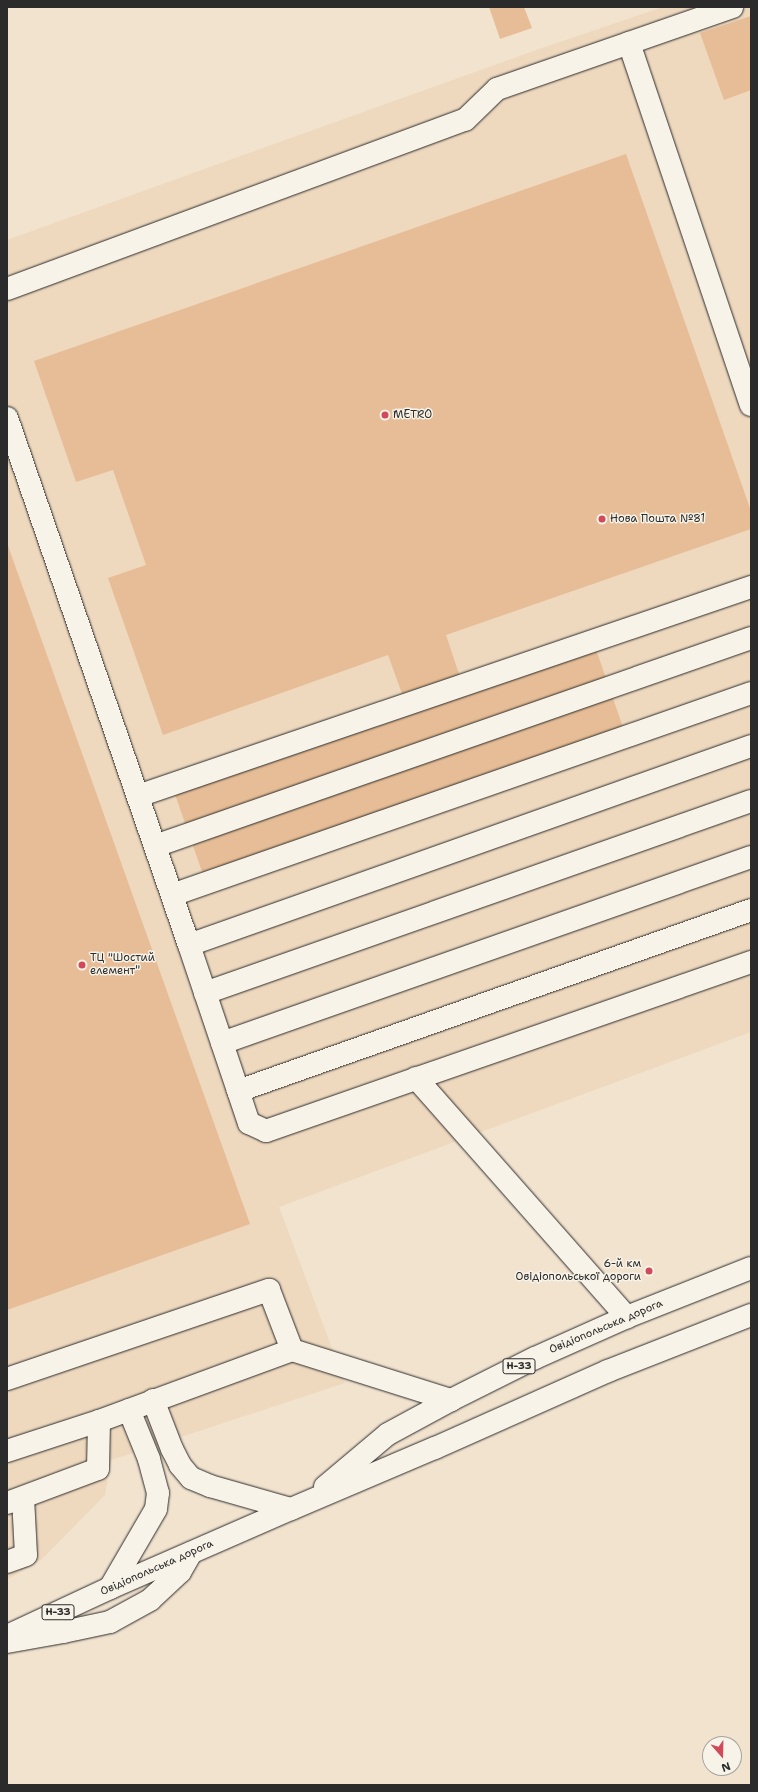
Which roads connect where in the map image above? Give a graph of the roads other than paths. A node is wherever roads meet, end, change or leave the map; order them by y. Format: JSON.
{"nodes":[{"id":1,"x":732,"y":7,"type":"edge"},
{"id":2,"x":629,"y":43,"type":"junction"},
{"id":3,"x":7,"y":289,"type":"edge"},
{"id":4,"x":751,"y":405,"type":"edge"},
{"id":5,"x":7,"y":418,"type":"edge"},
{"id":6,"x":751,"y":587,"type":"edge"},
{"id":7,"x":751,"y":638,"type":"edge"},
{"id":8,"x":751,"y":693,"type":"edge"},
{"id":9,"x":751,"y":746,"type":"edge"},
{"id":10,"x":138,"y":796,"type":"junction"},
{"id":11,"x":751,"y":801,"type":"edge"},
{"id":12,"x":155,"y":846,"type":"junction"},
{"id":13,"x":751,"y":857,"type":"edge"},
{"id":14,"x":172,"y":895,"type":"junction"},
{"id":15,"x":751,"y":910,"type":"edge"},
{"id":16,"x":189,"y":945,"type":"junction"},
{"id":17,"x":751,"y":962,"type":"edge"},
{"id":18,"x":205,"y":993,"type":"junction"},
{"id":19,"x":222,"y":1043,"type":"junction"},
{"id":20,"x":416,"y":1078,"type":"junction"},
{"id":21,"x":238,"y":1090,"type":"junction"},
{"id":22,"x":751,"y":1264,"type":"edge"},
{"id":23,"x":751,"y":1268,"type":"edge"},
{"id":24,"x":712,"y":1282,"type":"junction"},
{"id":25,"x":751,"y":1315,"type":"edge"},
{"id":26,"x":627,"y":1317,"type":"junction"},
{"id":27,"x":292,"y":1350,"type":"junction"},
{"id":28,"x":7,"y":1379,"type":"edge"},
{"id":29,"x":153,"y":1400,"type":"junction"},
{"id":30,"x":451,"y":1400,"type":"junction"},
{"id":31,"x":129,"y":1410,"type":"junction"},
{"id":32,"x":99,"y":1421,"type":"junction"},
{"id":33,"x":7,"y":1451,"type":"edge"},
{"id":34,"x":15,"y":1500,"type":"edge"},
{"id":35,"x":299,"y":1505,"type":"junction"},
{"id":36,"x":191,"y":1553,"type":"junction"},
{"id":37,"x":7,"y":1562,"type":"edge"},
{"id":38,"x":110,"y":1588,"type":"junction"},
{"id":39,"x":7,"y":1636,"type":"edge"},
{"id":40,"x":7,"y":1642,"type":"edge"}],
"edges":[{"from":1,"to":2,"type":"main road"},
{"from":2,"to":3,"type":"main road"},
{"from":2,"to":4,"type":"main road"},
{"from":5,"to":10,"type":"main road"},
{"from":6,"to":10,"type":"main road"},
{"from":7,"to":12,"type":"main road"},
{"from":8,"to":14,"type":"main road"},
{"from":9,"to":16,"type":"main road"},
{"from":10,"to":12,"type":"main road"},
{"from":11,"to":18,"type":"main road"},
{"from":12,"to":14,"type":"main road"},
{"from":13,"to":19,"type":"main road"},
{"from":14,"to":16,"type":"main road"},
{"from":15,"to":21,"type":"main road"},
{"from":16,"to":18,"type":"main road"},
{"from":17,"to":20,"type":"main road"},
{"from":18,"to":19,"type":"main road"},
{"from":19,"to":21,"type":"main road"},
{"from":20,"to":21,"type":"main road"},
{"from":20,"to":26,"type":"main road"},
{"from":22,"to":24,"type":"main road"},
{"from":23,"to":24,"type":"main road","name":"Овідіопольська дорога","number":"Н-33"},
{"from":24,"to":26,"type":"main road","name":"Овідіопольська дорога","number":"Н-33"},
{"from":25,"to":35,"type":"main road","name":"Овідіопольська дорога","number":"Н-33"},
{"from":26,"to":30,"type":"main road","name":"Овідіопольська дорога","number":"Н-33"},
{"from":27,"to":28,"type":"main road"},
{"from":27,"to":29,"type":"main road"},
{"from":27,"to":30,"type":"main road"},
{"from":29,"to":31,"type":"main road"},
{"from":29,"to":35,"type":"main road"},
{"from":30,"to":35,"type":"main road","name":"Овідіопольська дорога","number":"Н-33"},
{"from":31,"to":32,"type":"main road"},
{"from":31,"to":38,"type":"main road"},
{"from":32,"to":33,"type":"main road"},
{"from":32,"to":34,"type":"main road"},
{"from":34,"to":37,"type":"main road"},
{"from":35,"to":36,"type":"main road","name":"Овідіопольська дорога","number":"Н-33"},
{"from":36,"to":38,"type":"main road","name":"Овідіопольська дорога","number":"Н-33"},
{"from":36,"to":40,"type":"main road"},
{"from":38,"to":39,"type":"main road","name":"Овідіопольська дорога","number":"Н-33"}]}
